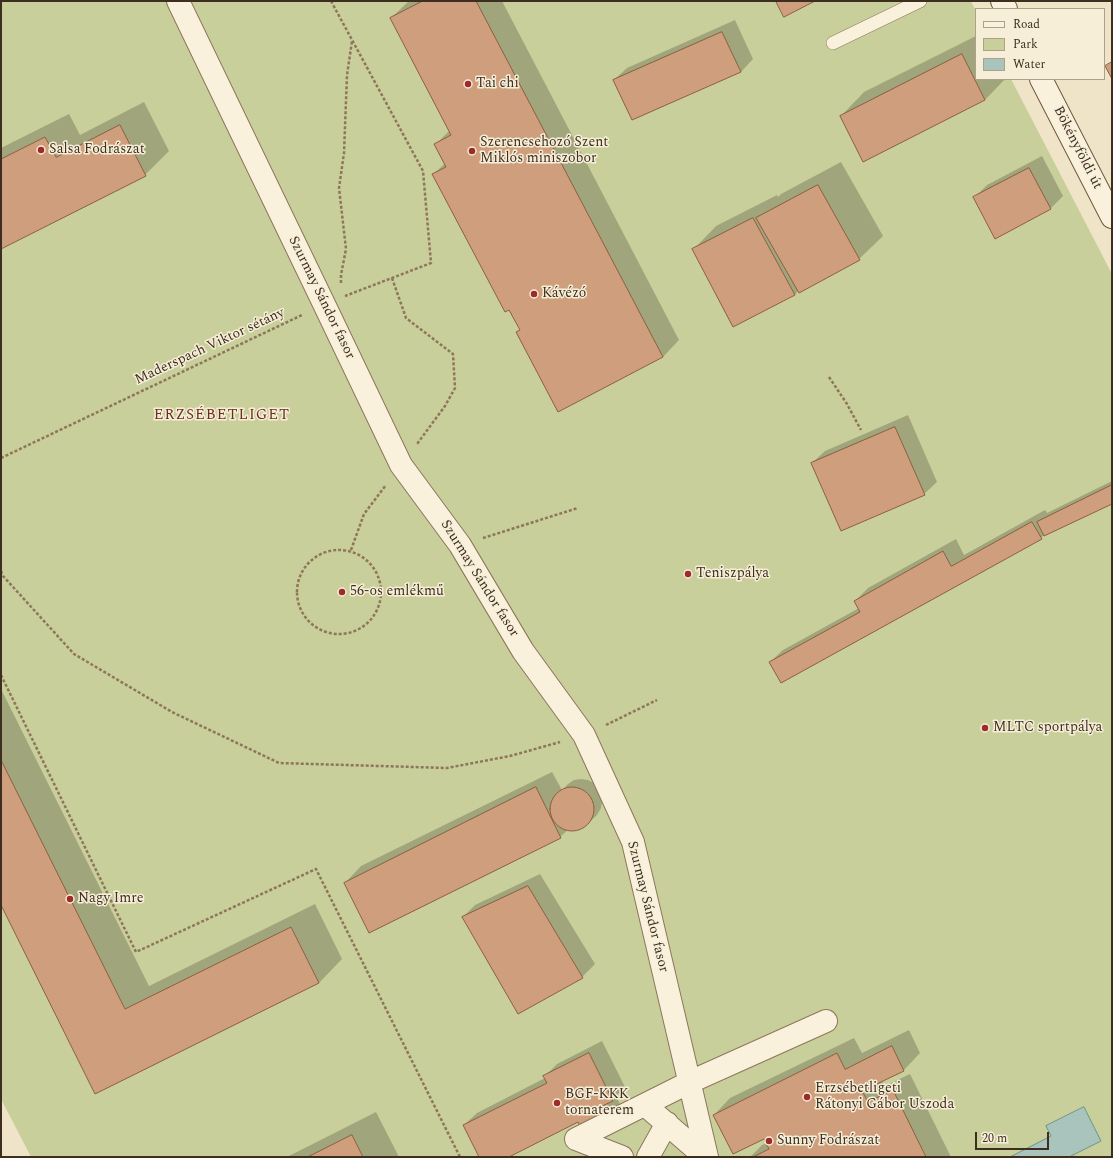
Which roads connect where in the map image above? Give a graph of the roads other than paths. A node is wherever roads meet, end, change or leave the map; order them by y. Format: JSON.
{"nodes":[{"id":1,"x":178,"y":1,"type":"edge"},
{"id":2,"x":920,"y":1,"type":"edge"},
{"id":3,"x":833,"y":43,"type":"dead end"},
{"id":4,"x":1042,"y":80,"type":"edge"},
{"id":5,"x":1109,"y":204,"type":"edge"},
{"id":6,"x":826,"y":1021,"type":"dead end"},
{"id":7,"x":690,"y":1082,"type":"junction"},
{"id":8,"x":645,"y":1105,"type":"junction"},
{"id":9,"x":666,"y":1123,"type":"junction"},
{"id":10,"x":622,"y":1157,"type":"edge"},
{"id":11,"x":648,"y":1157,"type":"edge"},
{"id":12,"x":706,"y":1157,"type":"edge"}],
"edges":[{"from":1,"to":7,"type":"street","name":"Szurmay Sándor fasor"},
{"from":2,"to":3,"type":"lane"},
{"from":4,"to":5,"type":"street","name":"Bökényföldi út"},
{"from":6,"to":7,"type":"street"},
{"from":7,"to":8,"type":"street"},
{"from":7,"to":12,"type":"street","name":"Szurmay Sándor fasor"},
{"from":8,"to":9,"type":"street","name":"Szurmay Sándor fasor"},
{"from":8,"to":10,"type":"street"},
{"from":9,"to":11,"type":"street"},
{"from":9,"to":12,"type":"street","name":"Szurmay Sándor fasor"}]}
